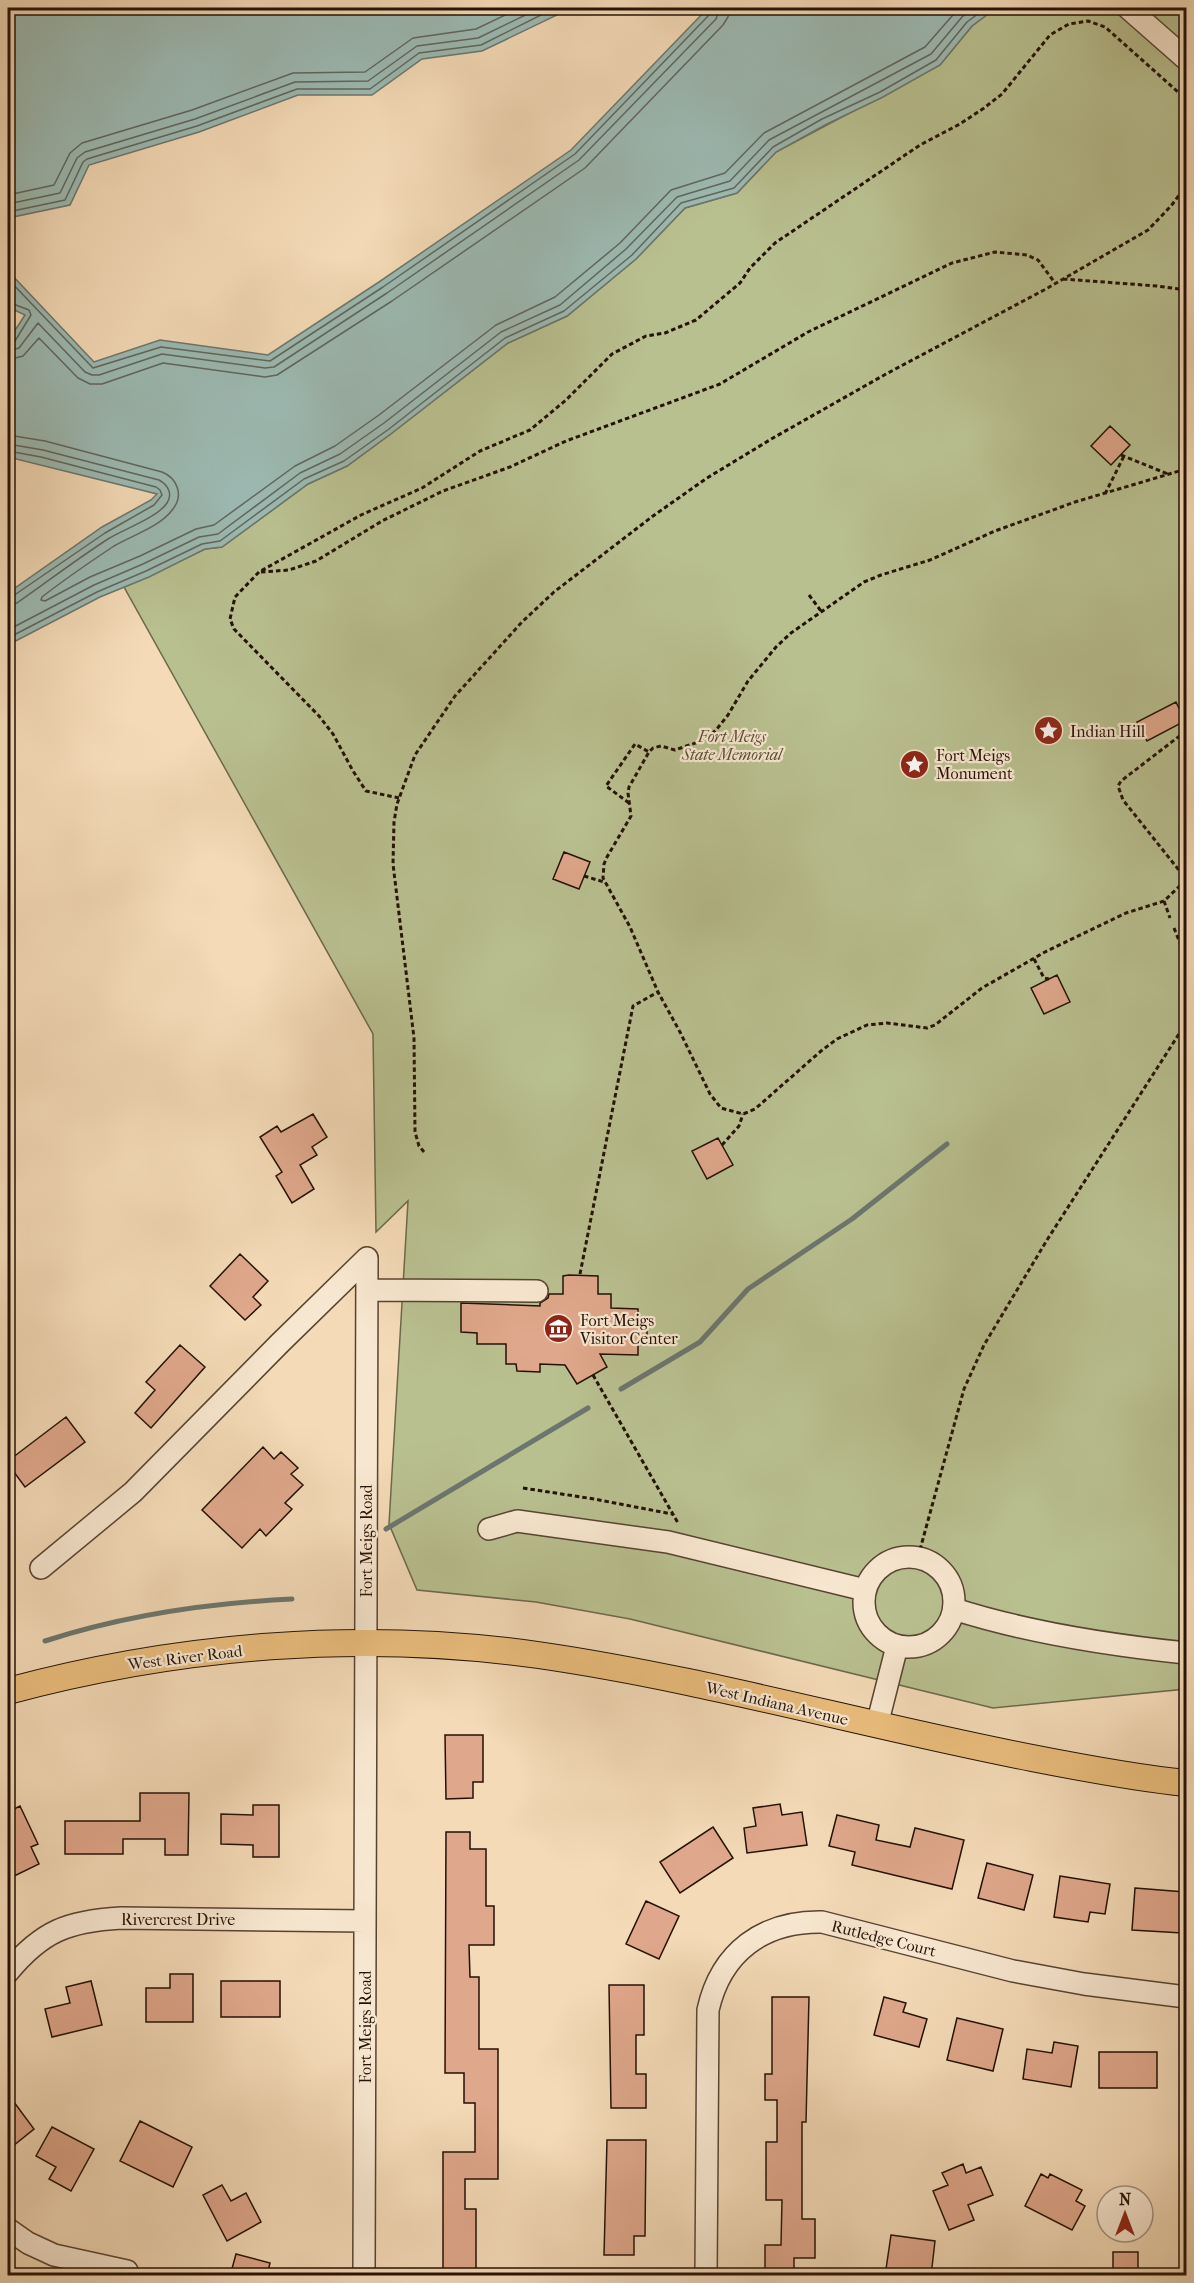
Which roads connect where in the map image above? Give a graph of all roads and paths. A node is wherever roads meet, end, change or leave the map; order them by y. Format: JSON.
{"nodes":[{"id":1,"x":1128,"y":8,"type":"edge"},
{"id":2,"x":1186,"y":59,"type":"edge"},
{"id":3,"x":1186,"y":99,"type":"edge"},
{"id":4,"x":1186,"y":186,"type":"edge"},
{"id":5,"x":1062,"y":279,"type":"junction"},
{"id":6,"x":1055,"y":284,"type":"junction"},
{"id":7,"x":1186,"y":290,"type":"edge"},
{"id":8,"x":1186,"y":469,"type":"edge"},
{"id":9,"x":1170,"y":475,"type":"junction"},
{"id":10,"x":1105,"y":494,"type":"junction"},
{"id":11,"x":260,"y":572,"type":"junction"},
{"id":12,"x":809,"y":595,"type":"dead end"},
{"id":13,"x":821,"y":611,"type":"junction"},
{"id":14,"x":1182,"y":722,"type":"dead end"},
{"id":15,"x":1186,"y":730,"type":"edge"},
{"id":16,"x":649,"y":752,"type":"junction"},
{"id":17,"x":399,"y":798,"type":"junction"},
{"id":18,"x":630,"y":804,"type":"junction"},
{"id":19,"x":584,"y":876,"type":"dead end"},
{"id":20,"x":1186,"y":880,"type":"edge"},
{"id":21,"x":604,"y":882,"type":"junction"},
{"id":22,"x":1164,"y":901,"type":"junction"},
{"id":23,"x":1170,"y":918,"type":"dead end"},
{"id":24,"x":1174,"y":928,"type":"dead end"},
{"id":25,"x":1186,"y":958,"type":"edge"},
{"id":26,"x":1034,"y":959,"type":"junction"},
{"id":27,"x":1049,"y":979,"type":"dead end"},
{"id":28,"x":658,"y":993,"type":"junction"},
{"id":29,"x":1186,"y":1023,"type":"edge"},
{"id":30,"x":743,"y":1114,"type":"junction"},
{"id":31,"x":722,"y":1145,"type":"dead end"},
{"id":32,"x":424,"y":1152,"type":"dead end"},
{"id":33,"x":580,"y":1274,"type":"dead end"},
{"id":34,"x":367,"y":1290,"type":"junction"},
{"id":35,"x":537,"y":1291,"type":"dead end"},
{"id":36,"x":593,"y":1376,"type":"dead end"},
{"id":37,"x":523,"y":1488,"type":"dead end"},
{"id":38,"x":672,"y":1514,"type":"junction"},
{"id":39,"x":489,"y":1529,"type":"dead end"},
{"id":40,"x":692,"y":1548,"type":"junction"},
{"id":41,"x":918,"y":1557,"type":"junction"},
{"id":42,"x":40,"y":1568,"type":"dead end"},
{"id":43,"x":865,"y":1590,"type":"junction"},
{"id":44,"x":954,"y":1610,"type":"junction"},
{"id":45,"x":365,"y":1642,"type":"junction"},
{"id":46,"x":897,"y":1646,"type":"junction"},
{"id":47,"x":1186,"y":1653,"type":"edge"},
{"id":48,"x":8,"y":1691,"type":"edge"},
{"id":49,"x":877,"y":1725,"type":"junction"},
{"id":50,"x":1186,"y":1783,"type":"edge"},
{"id":51,"x":365,"y":1921,"type":"junction"},
{"id":52,"x":8,"y":1972,"type":"edge"},
{"id":53,"x":1186,"y":1997,"type":"edge"},
{"id":54,"x":8,"y":2229,"type":"edge"},
{"id":55,"x":128,"y":2271,"type":"dead end"},
{"id":56,"x":364,"y":2276,"type":"edge"},
{"id":57,"x":706,"y":2276,"type":"edge"}],
"edges":[{"from":1,"to":2,"type":"street"},
{"from":3,"to":11,"type":"path"},
{"from":4,"to":5,"type":"path"},
{"from":5,"to":6,"type":"path"},
{"from":5,"to":7,"type":"path"},
{"from":6,"to":11,"type":"path"},
{"from":6,"to":17,"type":"path"},
{"from":8,"to":9,"type":"path"},
{"from":9,"to":10,"type":"path"},
{"from":9,"to":10,"type":"path"},
{"from":10,"to":13,"type":"path"},
{"from":11,"to":17,"type":"path"},
{"from":12,"to":13,"type":"path"},
{"from":13,"to":16,"type":"path"},
{"from":14,"to":15,"type":"path"},
{"from":15,"to":20,"type":"path"},
{"from":16,"to":18,"type":"path"},
{"from":16,"to":18,"type":"path"},
{"from":17,"to":32,"type":"path"},
{"from":18,"to":21,"type":"path"},
{"from":19,"to":21,"type":"path"},
{"from":20,"to":22,"type":"path"},
{"from":21,"to":28,"type":"path"},
{"from":22,"to":23,"type":"path"},
{"from":22,"to":26,"type":"path"},
{"from":24,"to":25,"type":"path"},
{"from":26,"to":27,"type":"path"},
{"from":26,"to":30,"type":"path"},
{"from":28,"to":30,"type":"path"},
{"from":28,"to":33,"type":"path"},
{"from":29,"to":41,"type":"path"},
{"from":30,"to":31,"type":"path"},
{"from":34,"to":35,"type":"street"},
{"from":34,"to":42,"type":"street","name":"Fort Meigs Road"},
{"from":34,"to":45,"type":"street","name":"Fort Meigs Road"},
{"from":36,"to":38,"type":"path"},
{"from":37,"to":38,"type":"path"},
{"from":38,"to":40,"type":"path"},
{"from":39,"to":40,"type":"street"},
{"from":40,"to":43,"type":"street"},
{"from":41,"to":43,"type":"street"},
{"from":41,"to":44,"type":"street"},
{"from":43,"to":46,"type":"street"},
{"from":44,"to":46,"type":"street"},
{"from":44,"to":47,"type":"street"},
{"from":45,"to":48,"type":"main road","name":"West River Road"},
{"from":45,"to":49,"type":"main road","name":"West Indiana Avenue"},
{"from":45,"to":51,"type":"street","name":"Fort Meigs Road"},
{"from":46,"to":49,"type":"street"},
{"from":49,"to":50,"type":"main road","name":"West Indiana Avenue"},
{"from":51,"to":52,"type":"street","name":"Rivercrest Drive"},
{"from":51,"to":56,"type":"street","name":"Fort Meigs Road"},
{"from":53,"to":57,"type":"street","name":"Rutledge Court"},
{"from":54,"to":55,"type":"street"}]}
